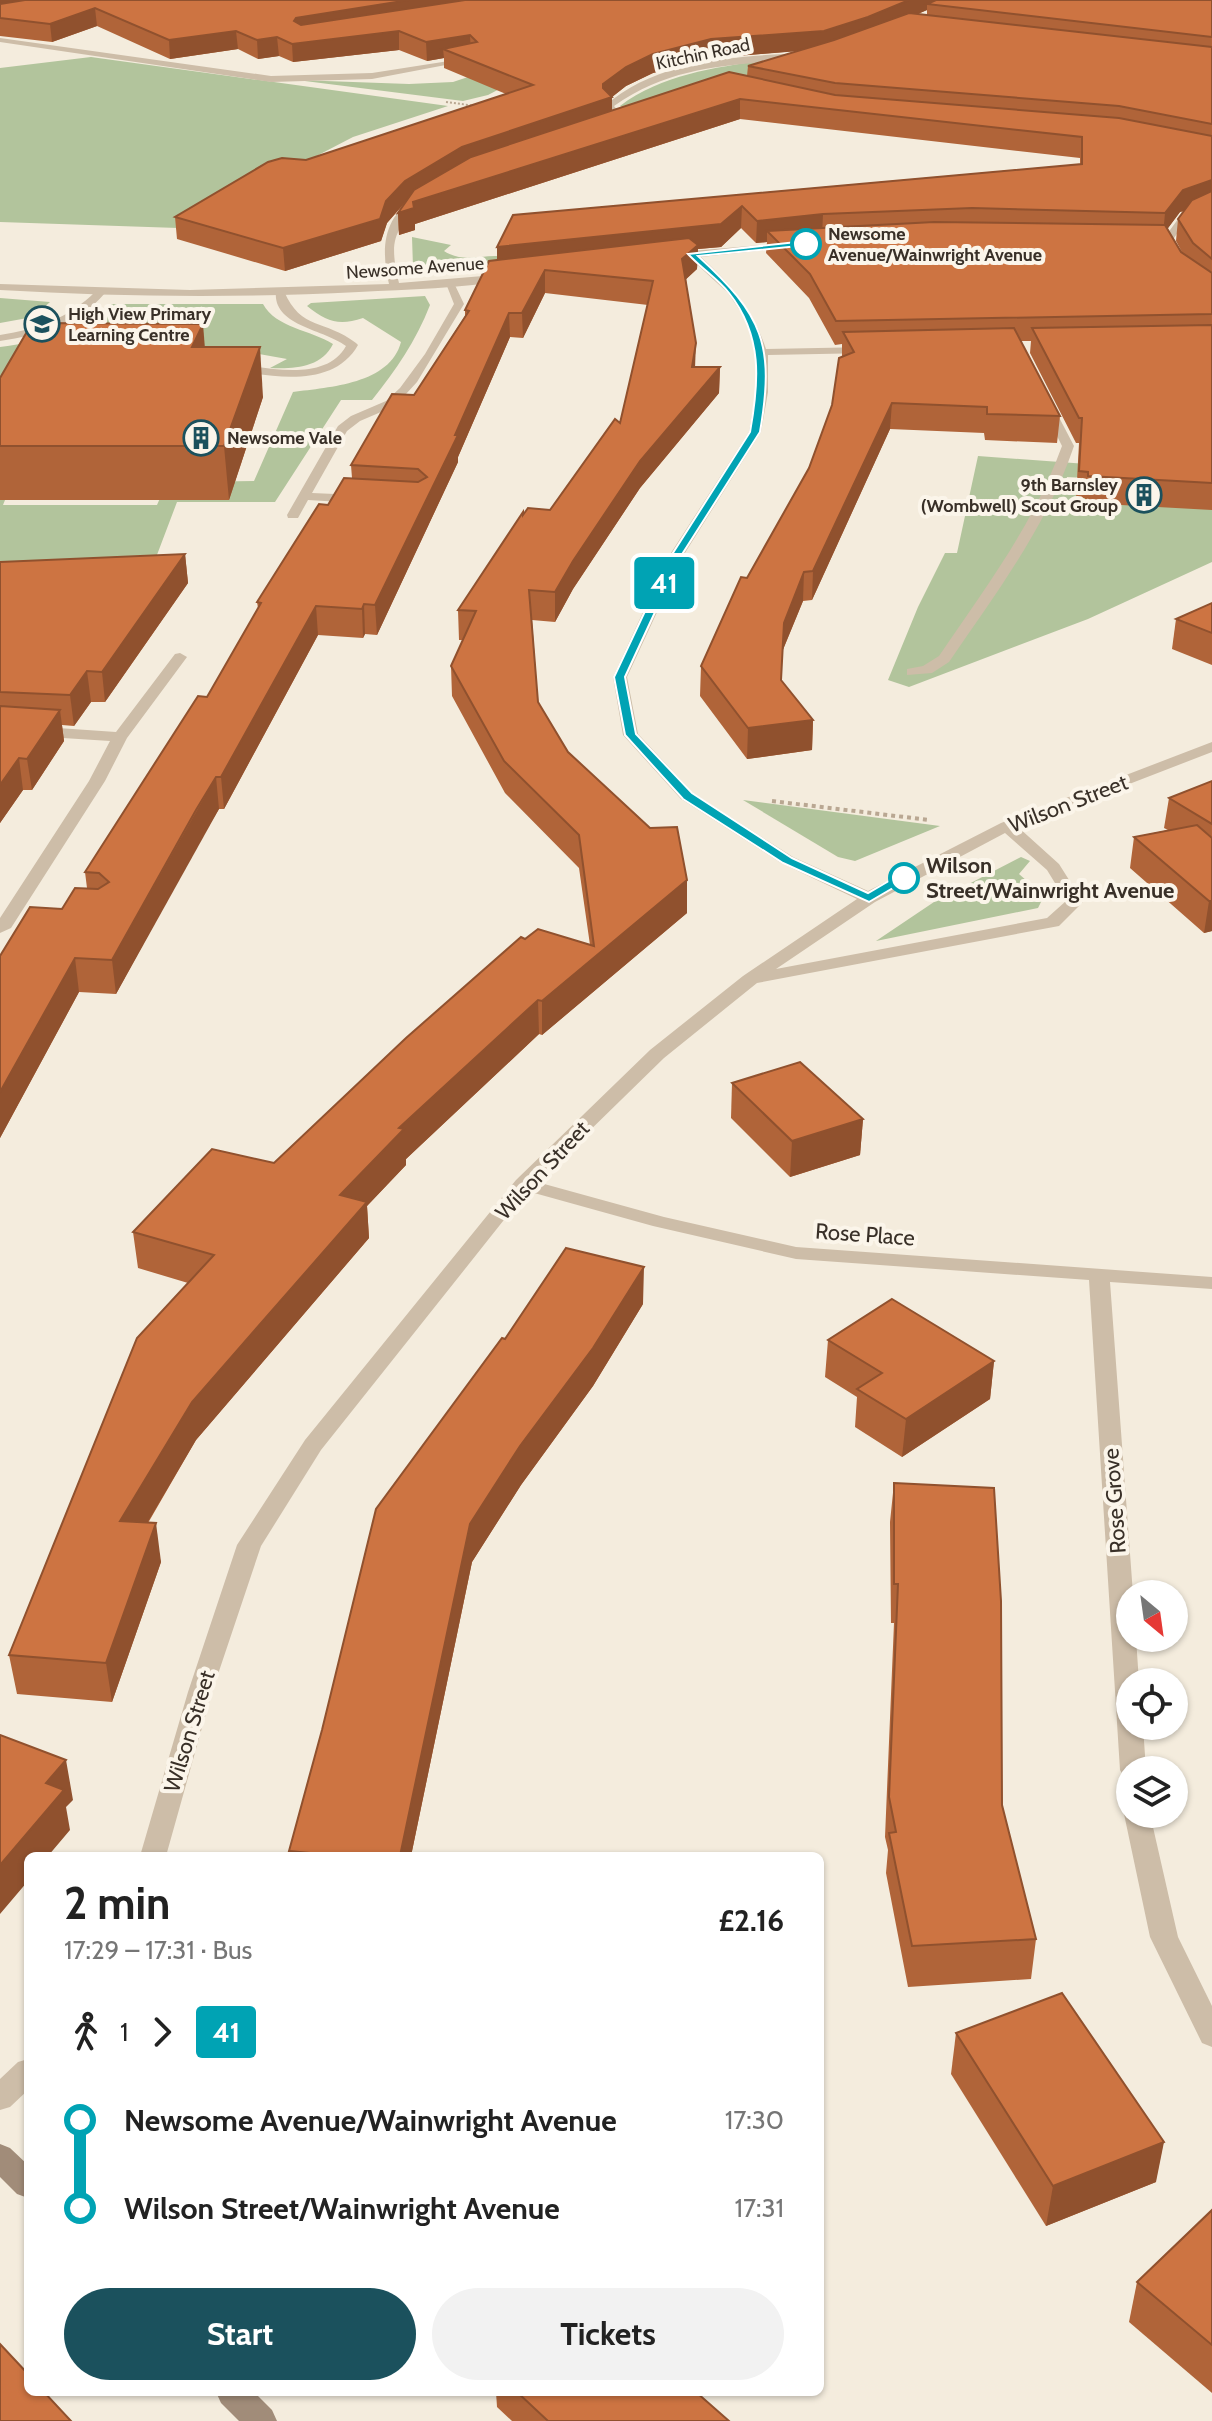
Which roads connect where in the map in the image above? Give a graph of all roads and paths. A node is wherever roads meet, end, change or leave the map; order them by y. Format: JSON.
{"nodes":[{"id":1,"x":0,"y":40,"type":"edge"},
{"id":2,"x":471,"y":59,"type":"edge"},
{"id":3,"x":786,"y":68,"type":"edge"},
{"id":4,"x":638,"y":115,"type":"edge"},
{"id":5,"x":623,"y":119,"type":"junction"},
{"id":6,"x":608,"y":124,"type":"edge"},
{"id":7,"x":422,"y":198,"type":"edge"},
{"id":8,"x":1212,"y":206,"type":"edge"},
{"id":9,"x":1152,"y":240,"type":"edge"},
{"id":10,"x":1167,"y":241,"type":"junction"},
{"id":11,"x":806,"y":244,"type":"edge"},
{"id":12,"x":692,"y":254,"type":"junction"},
{"id":13,"x":661,"y":258,"type":"edge"},
{"id":14,"x":524,"y":275,"type":"edge"},
{"id":15,"x":449,"y":283,"type":"junction"},
{"id":16,"x":0,"y":287,"type":"edge"},
{"id":17,"x":395,"y":287,"type":"junction"},
{"id":18,"x":100,"y":293,"type":"junction"},
{"id":19,"x":280,"y":293,"type":"junction"},
{"id":20,"x":1212,"y":293,"type":"edge"},
{"id":21,"x":0,"y":338,"type":"edge"},
{"id":22,"x":882,"y":350,"type":"edge"},
{"id":23,"x":762,"y":352,"type":"junction"},
{"id":24,"x":225,"y":366,"type":"edge"},
{"id":25,"x":1039,"y":389,"type":"edge"},
{"id":26,"x":306,"y":496,"type":"junction"},
{"id":27,"x":377,"y":500,"type":"edge"},
{"id":28,"x":293,"y":515,"type":"dead end"},
{"id":29,"x":180,"y":657,"type":"dead end"},
{"id":30,"x":912,"y":672,"type":"dead end"},
{"id":31,"x":0,"y":729,"type":"edge"},
{"id":32,"x":120,"y":737,"type":"junction"},
{"id":33,"x":1212,"y":747,"type":"edge"},
{"id":34,"x":769,"y":801,"type":"dead end"},
{"id":35,"x":1007,"y":826,"type":"junction"},
{"id":36,"x":983,"y":838,"type":"junction"},
{"id":37,"x":869,"y":898,"type":"junction"},
{"id":38,"x":2,"y":928,"type":"dead end"},
{"id":39,"x":749,"y":980,"type":"junction"},
{"id":40,"x":523,"y":1184,"type":"junction"},
{"id":41,"x":1099,"y":1277,"type":"junction"},
{"id":42,"x":1212,"y":1283,"type":"edge"},
{"id":43,"x":1126,"y":1668,"type":"edge"},
{"id":44,"x":1140,"y":1828,"type":"edge"},
{"id":45,"x":154,"y":1852,"type":"edge"},
{"id":46,"x":1212,"y":2035,"type":"edge"},
{"id":47,"x":24,"y":2075,"type":"edge"},
{"id":48,"x":0,"y":2098,"type":"edge"},
{"id":49,"x":0,"y":2157,"type":"edge"},
{"id":50,"x":24,"y":2181,"type":"edge"},
{"id":51,"x":236,"y":2396,"type":"edge"},
{"id":52,"x":261,"y":2421,"type":"edge"}],
"edges":[{"from":1,"to":2,"type":"street"},
{"from":3,"to":5,"type":"street","name":"Kitchin Road"},
{"from":4,"to":5,"type":"street"},
{"from":5,"to":6,"type":"street"},
{"from":7,"to":17,"type":"street"},
{"from":8,"to":10,"type":"street"},
{"from":9,"to":10,"type":"street"},
{"from":10,"to":20,"type":"street"},
{"from":11,"to":12,"type":"street"},
{"from":12,"to":13,"type":"street"},
{"from":12,"to":23,"type":"street"},
{"from":14,"to":15,"type":"street","name":"Newsome Avenue"},
{"from":15,"to":17,"type":"street","name":"Newsome Avenue"},
{"from":15,"to":26,"type":"street"},
{"from":16,"to":18,"type":"street","name":"Newsome Avenue"},
{"from":17,"to":19,"type":"street","name":"Newsome Avenue"},
{"from":18,"to":19,"type":"street","name":"Newsome Avenue"},
{"from":18,"to":21,"type":"street"},
{"from":19,"to":24,"type":"street"},
{"from":22,"to":23,"type":"street"},
{"from":23,"to":37,"type":"street"},
{"from":25,"to":30,"type":"street"},
{"from":26,"to":27,"type":"street"},
{"from":26,"to":28,"type":"street"},
{"from":29,"to":32,"type":"street"},
{"from":31,"to":32,"type":"street"},
{"from":32,"to":38,"type":"street"},
{"from":33,"to":35,"type":"street","name":"Wilson Street"},
{"from":34,"to":36,"type":"path"},
{"from":35,"to":36,"type":"street","name":"Wilson Street"},
{"from":35,"to":39,"type":"street"},
{"from":36,"to":37,"type":"street","name":"Wilson Street"},
{"from":37,"to":39,"type":"street","name":"Wilson Street"},
{"from":39,"to":40,"type":"street","name":"Wilson Street"},
{"from":40,"to":41,"type":"street","name":"Rose Place"},
{"from":40,"to":45,"type":"street","name":"Wilson Street"},
{"from":41,"to":42,"type":"street","name":"Rose Place"},
{"from":41,"to":43,"type":"street","name":"Rose Grove"},
{"from":44,"to":46,"type":"street"},
{"from":47,"to":48,"type":"street"},
{"from":49,"to":50,"type":"street"},
{"from":51,"to":52,"type":"street"}]}
